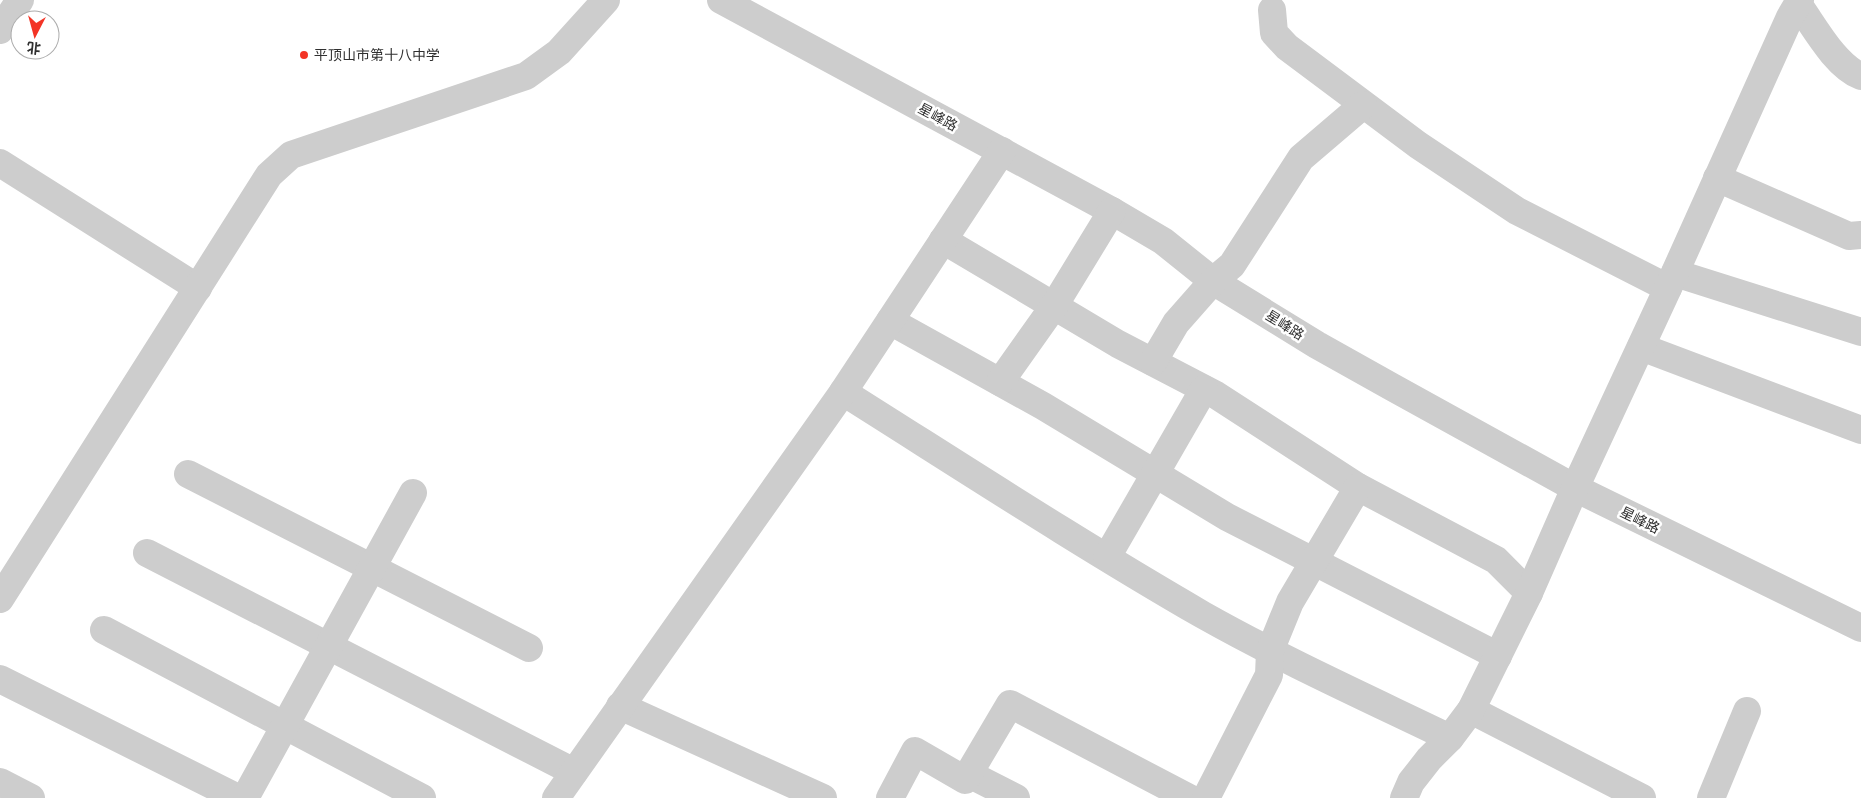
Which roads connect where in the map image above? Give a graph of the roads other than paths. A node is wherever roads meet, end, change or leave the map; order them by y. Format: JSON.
{"nodes":[{"id":1,"x":20,"y":0,"type":"edge"},
{"id":2,"x":606,"y":0,"type":"edge"},
{"id":3,"x":721,"y":0,"type":"edge"},
{"id":4,"x":1799,"y":2,"type":"edge"},
{"id":5,"x":1272,"y":10,"type":"dead end"},
{"id":6,"x":0,"y":30,"type":"edge"},
{"id":7,"x":1861,"y":76,"type":"edge"},
{"id":8,"x":1363,"y":104,"type":"junction"},
{"id":9,"x":1002,"y":151,"type":"junction"},
{"id":10,"x":0,"y":163,"type":"edge"},
{"id":11,"x":1717,"y":178,"type":"junction"},
{"id":12,"x":1112,"y":211,"type":"junction"},
{"id":13,"x":1861,"y":235,"type":"edge"},
{"id":14,"x":943,"y":240,"type":"junction"},
{"id":15,"x":1672,"y":280,"type":"junction"},
{"id":16,"x":1213,"y":281,"type":"junction"},
{"id":17,"x":198,"y":288,"type":"junction"},
{"id":18,"x":1054,"y":306,"type":"junction"},
{"id":19,"x":890,"y":321,"type":"junction"},
{"id":20,"x":1861,"y":332,"type":"edge"},
{"id":21,"x":1641,"y":347,"type":"junction"},
{"id":22,"x":1153,"y":362,"type":"junction"},
{"id":23,"x":1000,"y":382,"type":"junction"},
{"id":24,"x":1204,"y":390,"type":"junction"},
{"id":25,"x":843,"y":392,"type":"junction"},
{"id":26,"x":1861,"y":430,"type":"edge"},
{"id":27,"x":188,"y":474,"type":"dead end"},
{"id":28,"x":1155,"y":474,"type":"junction"},
{"id":29,"x":1358,"y":487,"type":"junction"},
{"id":30,"x":1575,"y":488,"type":"junction"},
{"id":31,"x":413,"y":494,"type":"dead end"},
{"id":32,"x":147,"y":553,"type":"dead end"},
{"id":33,"x":1107,"y":557,"type":"junction"},
{"id":34,"x":1314,"y":562,"type":"junction"},
{"id":35,"x":372,"y":568,"type":"junction"},
{"id":36,"x":1529,"y":593,"type":"junction"},
{"id":37,"x":0,"y":599,"type":"edge"},
{"id":38,"x":1861,"y":628,"type":"edge"},
{"id":39,"x":104,"y":630,"type":"dead end"},
{"id":40,"x":329,"y":646,"type":"junction"},
{"id":41,"x":529,"y":648,"type":"dead end"},
{"id":42,"x":1270,"y":651,"type":"junction"},
{"id":43,"x":1498,"y":656,"type":"junction"},
{"id":44,"x":0,"y":680,"type":"edge"},
{"id":45,"x":620,"y":706,"type":"junction"},
{"id":46,"x":1471,"y":710,"type":"junction"},
{"id":47,"x":1748,"y":711,"type":"dead end"},
{"id":48,"x":285,"y":726,"type":"junction"},
{"id":49,"x":1450,"y":738,"type":"junction"},
{"id":50,"x":574,"y":772,"type":"junction"},
{"id":51,"x":969,"y":774,"type":"junction"},
{"id":52,"x":0,"y":782,"type":"edge"},
{"id":53,"x":1207,"y":796,"type":"edge"},
{"id":54,"x":31,"y":798,"type":"edge"},
{"id":55,"x":238,"y":798,"type":"edge"},
{"id":56,"x":245,"y":798,"type":"edge"},
{"id":57,"x":422,"y":798,"type":"edge"},
{"id":58,"x":556,"y":798,"type":"edge"},
{"id":59,"x":823,"y":798,"type":"edge"},
{"id":60,"x":890,"y":798,"type":"edge"},
{"id":61,"x":1016,"y":798,"type":"edge"},
{"id":62,"x":1405,"y":798,"type":"edge"},
{"id":63,"x":1642,"y":798,"type":"edge"},
{"id":64,"x":1711,"y":798,"type":"edge"}],
"edges":[{"from":1,"to":6,"type":"street"},
{"from":2,"to":17,"type":"street"},
{"from":3,"to":9,"type":"street","name":"星峰路"},
{"from":4,"to":7,"type":"street"},
{"from":4,"to":11,"type":"street"},
{"from":5,"to":8,"type":"street"},
{"from":8,"to":15,"type":"street"},
{"from":8,"to":16,"type":"street"},
{"from":9,"to":12,"type":"street","name":"星峰路"},
{"from":9,"to":14,"type":"street"},
{"from":10,"to":17,"type":"street"},
{"from":11,"to":13,"type":"street"},
{"from":11,"to":15,"type":"street"},
{"from":12,"to":16,"type":"street","name":"星峰路"},
{"from":12,"to":18,"type":"street"},
{"from":14,"to":18,"type":"street"},
{"from":14,"to":19,"type":"street"},
{"from":15,"to":20,"type":"street"},
{"from":15,"to":21,"type":"street"},
{"from":16,"to":22,"type":"street"},
{"from":16,"to":30,"type":"street","name":"星峰路"},
{"from":17,"to":37,"type":"street"},
{"from":18,"to":22,"type":"street"},
{"from":18,"to":23,"type":"street"},
{"from":19,"to":23,"type":"street"},
{"from":19,"to":25,"type":"street"},
{"from":21,"to":26,"type":"street"},
{"from":21,"to":30,"type":"street"},
{"from":22,"to":24,"type":"street"},
{"from":23,"to":28,"type":"street"},
{"from":24,"to":28,"type":"street"},
{"from":24,"to":29,"type":"street"},
{"from":25,"to":33,"type":"street"},
{"from":25,"to":45,"type":"street"},
{"from":27,"to":35,"type":"street"},
{"from":28,"to":33,"type":"street"},
{"from":28,"to":34,"type":"street"},
{"from":29,"to":34,"type":"street"},
{"from":29,"to":36,"type":"street"},
{"from":30,"to":36,"type":"street"},
{"from":30,"to":38,"type":"street","name":"星峰路"},
{"from":31,"to":35,"type":"street"},
{"from":32,"to":40,"type":"street"},
{"from":33,"to":42,"type":"street"},
{"from":34,"to":42,"type":"street"},
{"from":34,"to":43,"type":"street"},
{"from":35,"to":40,"type":"street"},
{"from":35,"to":41,"type":"street"},
{"from":36,"to":43,"type":"street"},
{"from":39,"to":48,"type":"street"},
{"from":40,"to":48,"type":"street"},
{"from":40,"to":50,"type":"street"},
{"from":42,"to":49,"type":"street"},
{"from":42,"to":53,"type":"street"},
{"from":43,"to":46,"type":"street"},
{"from":44,"to":55,"type":"street"},
{"from":45,"to":50,"type":"street"},
{"from":45,"to":59,"type":"street"},
{"from":46,"to":49,"type":"street"},
{"from":46,"to":63,"type":"street"},
{"from":47,"to":64,"type":"street"},
{"from":48,"to":56,"type":"street"},
{"from":48,"to":57,"type":"street"},
{"from":49,"to":62,"type":"street"},
{"from":50,"to":58,"type":"street"},
{"from":51,"to":53,"type":"street"},
{"from":51,"to":60,"type":"street"},
{"from":51,"to":61,"type":"street"},
{"from":52,"to":54,"type":"street"}]}
